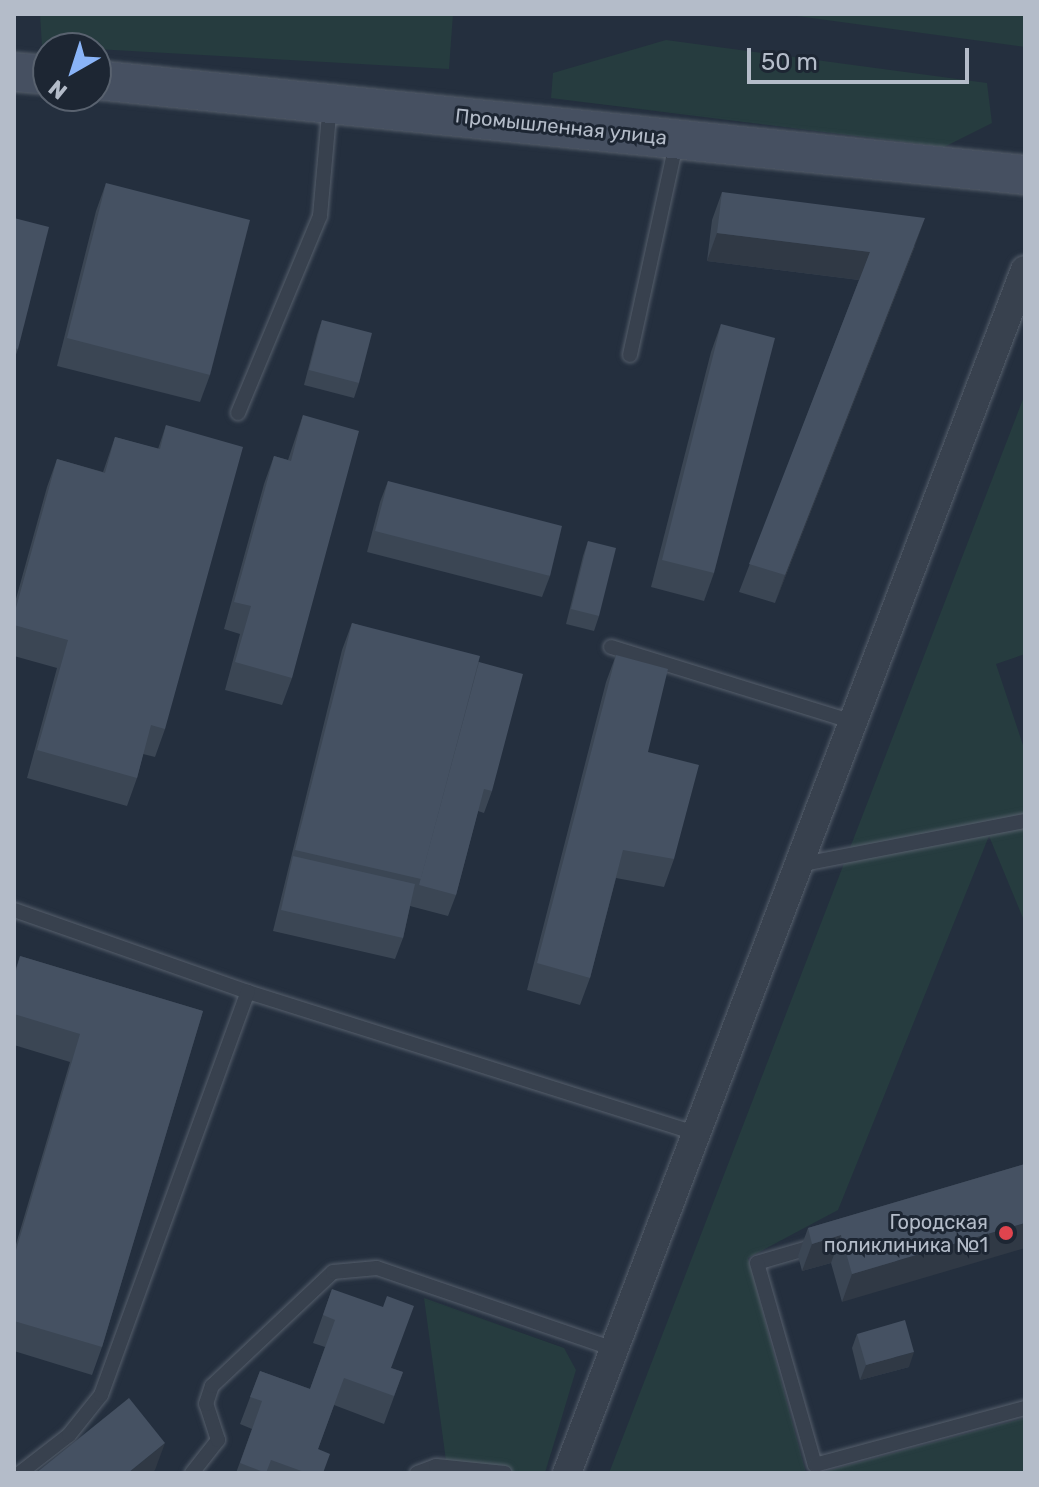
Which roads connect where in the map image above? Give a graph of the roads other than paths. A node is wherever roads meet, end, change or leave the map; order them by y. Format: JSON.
{"nodes":[{"id":1,"x":112,"y":82,"type":"edge"},
{"id":2,"x":330,"y":103,"type":"junction"},
{"id":3,"x":677,"y":139,"type":"junction"},
{"id":4,"x":1025,"y":175,"type":"edge"},
{"id":5,"x":1025,"y":270,"type":"edge"},
{"id":6,"x":630,"y":355,"type":"dead end"},
{"id":7,"x":238,"y":413,"type":"dead end"},
{"id":8,"x":611,"y":647,"type":"dead end"},
{"id":9,"x":853,"y":722,"type":"junction"},
{"id":10,"x":1025,"y":821,"type":"edge"},
{"id":11,"x":798,"y":865,"type":"junction"},
{"id":12,"x":14,"y":910,"type":"edge"},
{"id":13,"x":248,"y":992,"type":"junction"},
{"id":14,"x":694,"y":1133,"type":"junction"},
{"id":15,"x":832,"y":1241,"type":"edge"},
{"id":16,"x":613,"y":1349,"type":"junction"},
{"id":17,"x":1025,"y":1408,"type":"edge"},
{"id":18,"x":20,"y":1473,"type":"edge"},
{"id":19,"x":192,"y":1473,"type":"edge"},
{"id":20,"x":417,"y":1473,"type":"edge"},
{"id":21,"x":505,"y":1473,"type":"edge"},
{"id":22,"x":567,"y":1473,"type":"edge"}],
"edges":[{"from":1,"to":2,"type":"street","name":"Промышленная улица"},
{"from":2,"to":3,"type":"street","name":"Промышленная улица"},
{"from":2,"to":7,"type":"lane"},
{"from":3,"to":4,"type":"street","name":"Промышленная улица"},
{"from":3,"to":6,"type":"lane"},
{"from":5,"to":9,"type":"street"},
{"from":8,"to":9,"type":"lane"},
{"from":9,"to":11,"type":"street"},
{"from":10,"to":11,"type":"lane"},
{"from":11,"to":14,"type":"street"},
{"from":12,"to":13,"type":"lane"},
{"from":13,"to":14,"type":"lane"},
{"from":13,"to":18,"type":"lane"},
{"from":14,"to":16,"type":"street"},
{"from":15,"to":17,"type":"lane"},
{"from":16,"to":19,"type":"lane"},
{"from":16,"to":22,"type":"street"},
{"from":20,"to":21,"type":"lane"}]}
